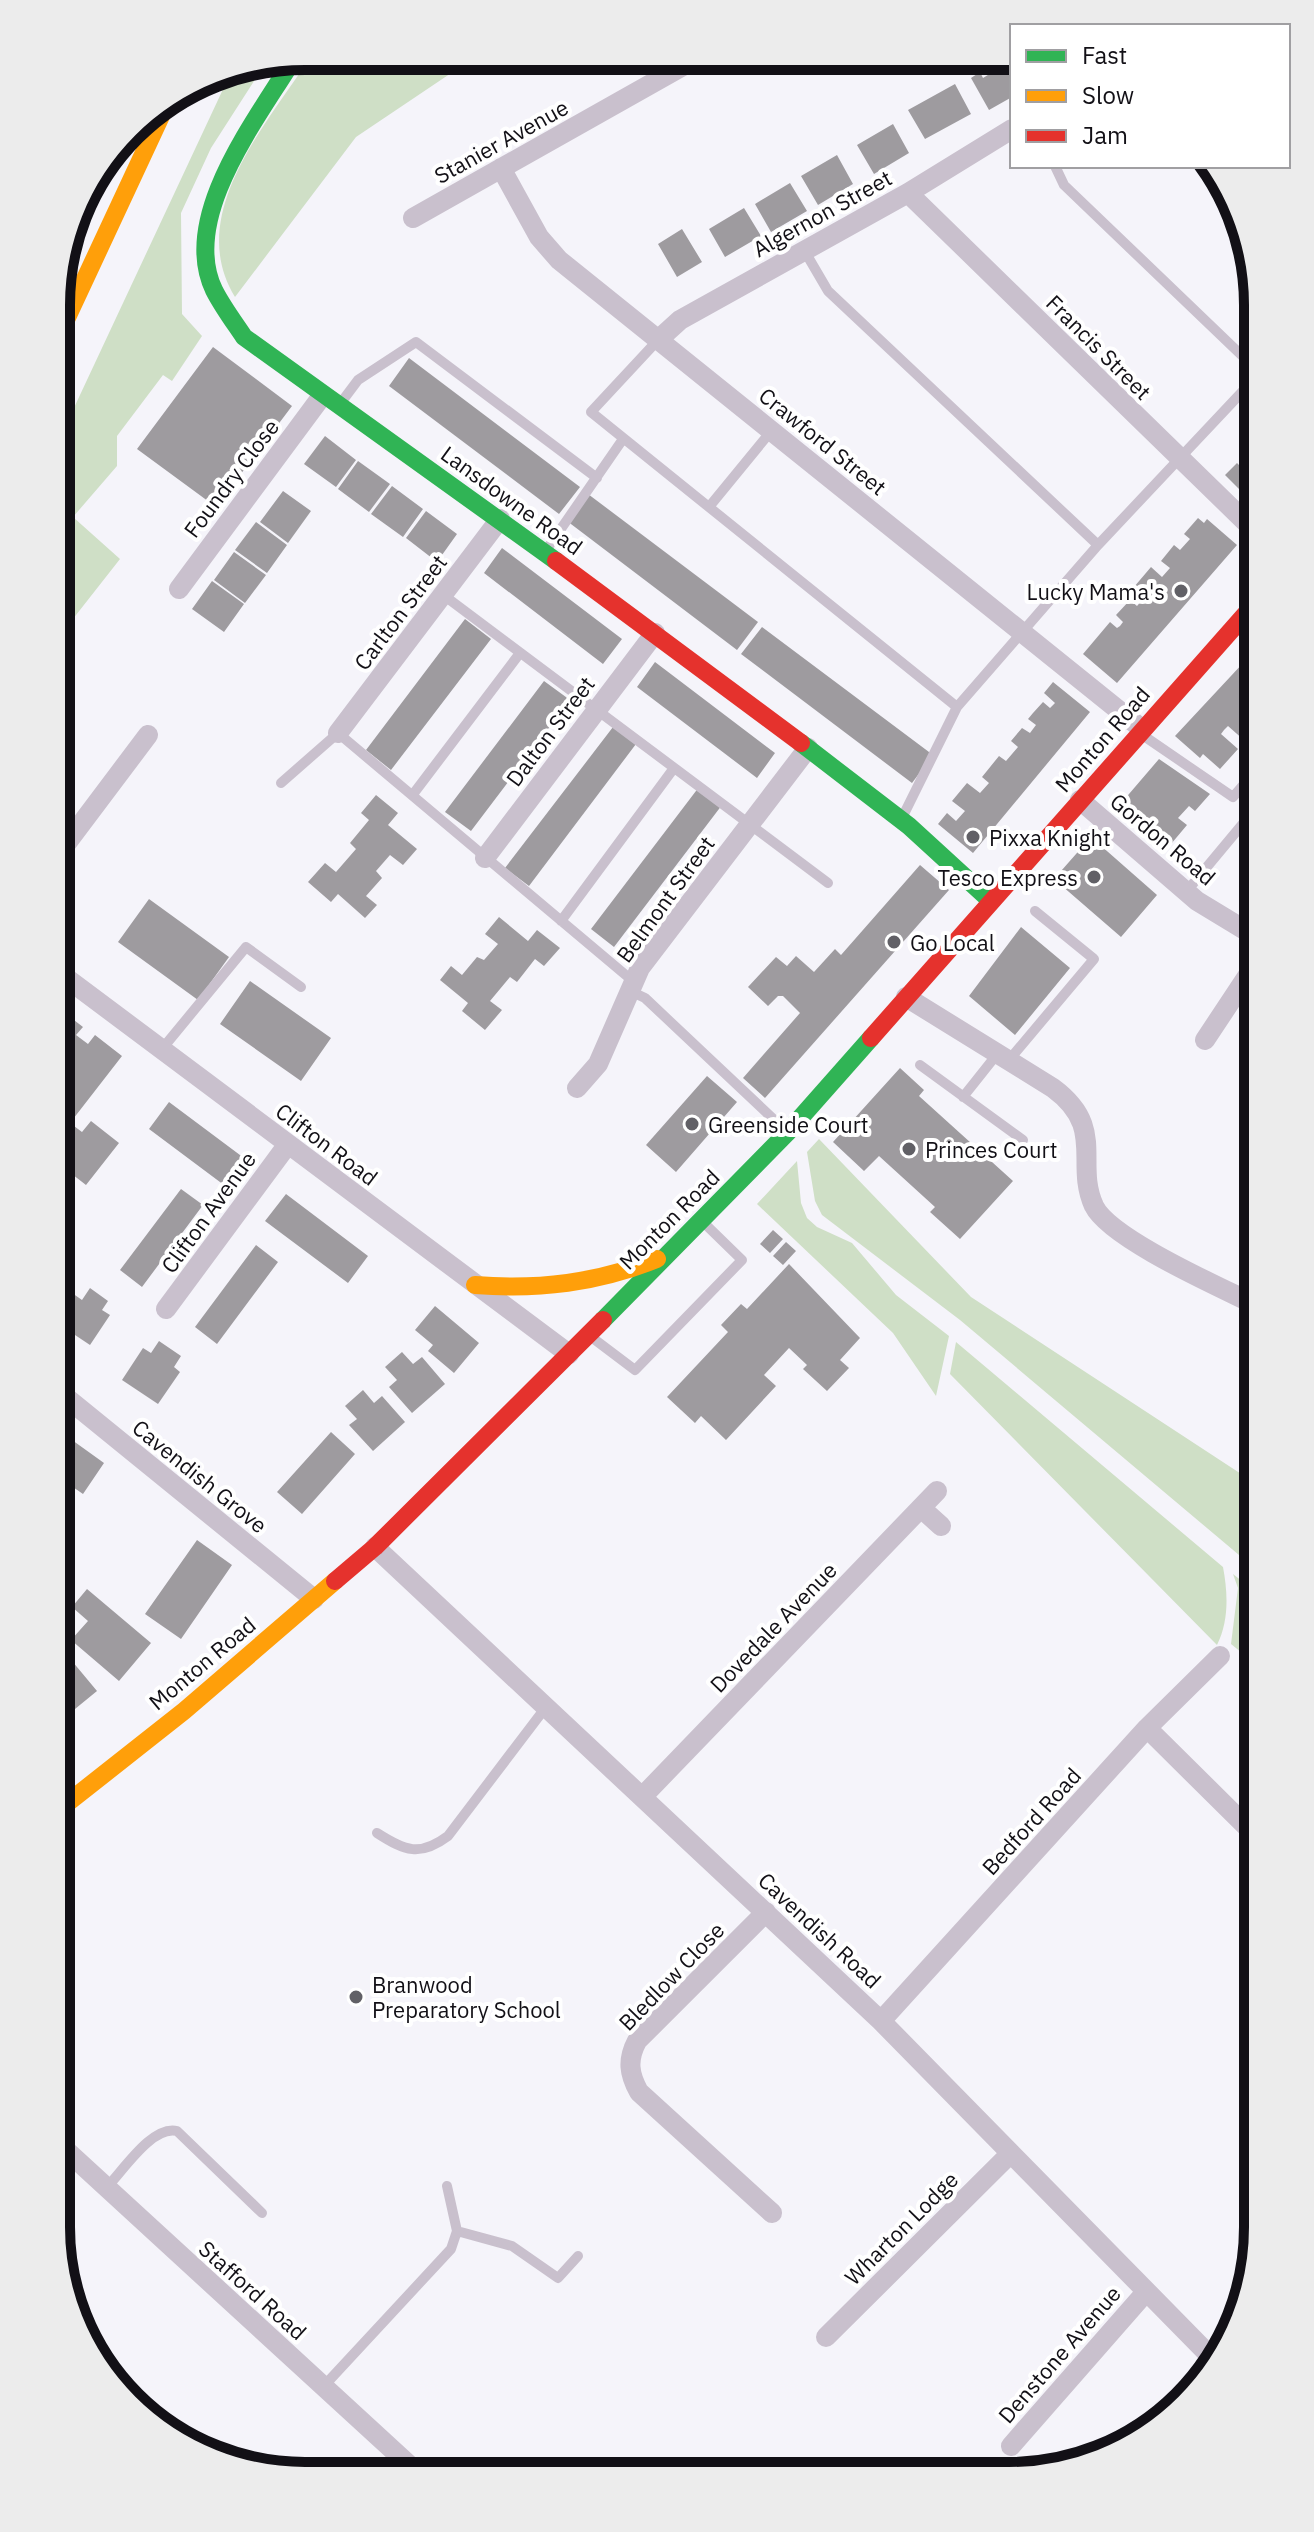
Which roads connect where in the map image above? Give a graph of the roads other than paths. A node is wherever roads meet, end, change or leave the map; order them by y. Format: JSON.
{"nodes":[{"id":1,"x":675,"y":70,"type":"edge"},
{"id":2,"x":286,"y":71,"type":"edge"},
{"id":3,"x":158,"y":122,"type":"edge"},
{"id":4,"x":1010,"y":130,"type":"edge"},
{"id":5,"x":501,"y":168,"type":"junction"},
{"id":6,"x":1056,"y":168,"type":"edge"},
{"id":7,"x":908,"y":193,"type":"junction"},
{"id":8,"x":413,"y":218,"type":"dead end"},
{"id":9,"x":804,"y":250,"type":"junction"},
{"id":10,"x":70,"y":311,"type":"edge"},
{"id":11,"x":658,"y":340,"type":"junction"},
{"id":12,"x":1244,"y":359,"type":"edge"},
{"id":13,"x":1244,"y":388,"type":"edge"},
{"id":14,"x":330,"y":401,"type":"junction"},
{"id":15,"x":772,"y":430,"type":"junction"},
{"id":16,"x":623,"y":439,"type":"junction"},
{"id":17,"x":1178,"y":458,"type":"junction"},
{"id":18,"x":597,"y":478,"type":"junction"},
{"id":19,"x":709,"y":507,"type":"junction"},
{"id":20,"x":500,"y":519,"type":"junction"},
{"id":21,"x":1244,"y":521,"type":"edge"},
{"id":22,"x":1098,"y":545,"type":"junction"},
{"id":23,"x":545,"y":552,"type":"junction"},
{"id":24,"x":179,"y":589,"type":"dead end"},
{"id":25,"x":442,"y":594,"type":"junction"},
{"id":26,"x":1244,"y":623,"type":"edge"},
{"id":27,"x":1022,"y":632,"type":"junction"},
{"id":28,"x":655,"y":633,"type":"junction"},
{"id":29,"x":520,"y":653,"type":"junction"},
{"id":30,"x":957,"y":707,"type":"junction"},
{"id":31,"x":596,"y":709,"type":"junction"},
{"id":32,"x":1141,"y":731,"type":"junction"},
{"id":33,"x":338,"y":733,"type":"junction"},
{"id":34,"x":148,"y":735,"type":"dead end"},
{"id":35,"x":808,"y":748,"type":"junction"},
{"id":36,"x":674,"y":768,"type":"junction"},
{"id":37,"x":281,"y":783,"type":"dead end"},
{"id":38,"x":1244,"y":785,"type":"edge"},
{"id":39,"x":414,"y":793,"type":"junction"},
{"id":40,"x":1080,"y":800,"type":"junction"},
{"id":41,"x":901,"y":820,"type":"junction"},
{"id":42,"x":1244,"y":823,"type":"edge"},
{"id":43,"x":750,"y":824,"type":"junction"},
{"id":44,"x":70,"y":839,"type":"edge"},
{"id":45,"x":485,"y":858,"type":"junction"},
{"id":46,"x":828,"y":883,"type":"dead end"},
{"id":47,"x":1186,"y":892,"type":"junction"},
{"id":48,"x":991,"y":901,"type":"junction"},
{"id":49,"x":1035,"y":911,"type":"dead end"},
{"id":50,"x":561,"y":921,"type":"junction"},
{"id":51,"x":1244,"y":929,"type":"edge"},
{"id":52,"x":70,"y":981,"type":"edge"},
{"id":53,"x":1244,"y":982,"type":"edge"},
{"id":54,"x":632,"y":986,"type":"junction"},
{"id":55,"x":301,"y":987,"type":"dead end"},
{"id":56,"x":906,"y":997,"type":"junction"},
{"id":57,"x":1205,"y":1040,"type":"dead end"},
{"id":58,"x":162,"y":1049,"type":"junction"},
{"id":59,"x":1004,"y":1056,"type":"junction"},
{"id":60,"x":920,"y":1065,"type":"dead end"},
{"id":61,"x":577,"y":1088,"type":"dead end"},
{"id":62,"x":963,"y":1097,"type":"junction"},
{"id":63,"x":787,"y":1133,"type":"junction"},
{"id":64,"x":1023,"y":1140,"type":"dead end"},
{"id":65,"x":288,"y":1144,"type":"junction"},
{"id":66,"x":702,"y":1220,"type":"junction"},
{"id":67,"x":670,"y":1253,"type":"junction"},
{"id":68,"x":475,"y":1285,"type":"junction"},
{"id":69,"x":1243,"y":1298,"type":"edge"},
{"id":70,"x":166,"y":1309,"type":"dead end"},
{"id":71,"x":589,"y":1334,"type":"junction"},
{"id":72,"x":569,"y":1354,"type":"junction"},
{"id":73,"x":70,"y":1401,"type":"edge"},
{"id":74,"x":937,"y":1491,"type":"dead end"},
{"id":75,"x":921,"y":1508,"type":"junction"},
{"id":76,"x":941,"y":1526,"type":"dead end"},
{"id":77,"x":375,"y":1547,"type":"junction"},
{"id":78,"x":314,"y":1599,"type":"junction"},
{"id":79,"x":1220,"y":1656,"type":"dead end"},
{"id":80,"x":547,"y":1706,"type":"junction"},
{"id":81,"x":1147,"y":1728,"type":"junction"},
{"id":82,"x":643,"y":1796,"type":"junction"},
{"id":83,"x":70,"y":1801,"type":"edge"},
{"id":84,"x":1243,"y":1823,"type":"edge"},
{"id":85,"x":377,"y":1833,"type":"dead end"},
{"id":86,"x":766,"y":1912,"type":"junction"},
{"id":87,"x":881,"y":2021,"type":"junction"},
{"id":88,"x":70,"y":2154,"type":"edge"},
{"id":89,"x":1010,"y":2154,"type":"junction"},
{"id":90,"x":447,"y":2186,"type":"dead end"},
{"id":91,"x":106,"y":2188,"type":"junction"},
{"id":92,"x":262,"y":2213,"type":"dead end"},
{"id":93,"x":772,"y":2213,"type":"dead end"},
{"id":94,"x":457,"y":2231,"type":"junction"},
{"id":95,"x":578,"y":2256,"type":"dead end"},
{"id":96,"x":1145,"y":2293,"type":"junction"},
{"id":97,"x":826,"y":2337,"type":"dead end"},
{"id":98,"x":1207,"y":2353,"type":"edge"},
{"id":99,"x":323,"y":2387,"type":"junction"},
{"id":100,"x":1011,"y":2446,"type":"dead end"},
{"id":101,"x":406,"y":2462,"type":"edge"}],
"edges":[{"from":1,"to":5,"type":"street","name":"Stanier Avenue"},
{"from":2,"to":14,"type":"main road","name":"Lansdowne Road"},
{"from":3,"to":10,"type":"main road"},
{"from":4,"to":7,"type":"street","name":"Algernon Street"},
{"from":5,"to":8,"type":"street","name":"Stanier Avenue"},
{"from":5,"to":11,"type":"street","name":"Crawford Street"},
{"from":6,"to":12,"type":"lane"},
{"from":7,"to":9,"type":"street","name":"Algernon Street"},
{"from":7,"to":17,"type":"street","name":"Francis Street"},
{"from":9,"to":11,"type":"street","name":"Algernon Street"},
{"from":9,"to":22,"type":"lane"},
{"from":11,"to":15,"type":"street","name":"Crawford Street"},
{"from":11,"to":16,"type":"lane"},
{"from":13,"to":17,"type":"lane"},
{"from":14,"to":18,"type":"lane"},
{"from":14,"to":20,"type":"main road","name":"Lansdowne Road"},
{"from":14,"to":24,"type":"street","name":"Foundry Close"},
{"from":15,"to":19,"type":"lane"},
{"from":15,"to":27,"type":"street","name":"Crawford Street"},
{"from":16,"to":18,"type":"lane"},
{"from":16,"to":19,"type":"lane"},
{"from":17,"to":21,"type":"street","name":"Francis Street"},
{"from":17,"to":22,"type":"lane"},
{"from":18,"to":23,"type":"lane"},
{"from":19,"to":30,"type":"lane"},
{"from":20,"to":23,"type":"main road","name":"Lansdowne Road"},
{"from":20,"to":25,"type":"street","name":"Carlton Street"},
{"from":22,"to":27,"type":"lane"},
{"from":23,"to":28,"type":"main road","name":"Lansdowne Road"},
{"from":25,"to":29,"type":"lane"},
{"from":25,"to":33,"type":"street","name":"Carlton Street"},
{"from":26,"to":32,"type":"main road","name":"Monton Road"},
{"from":27,"to":30,"type":"lane"},
{"from":27,"to":32,"type":"street","name":"Crawford Street"},
{"from":28,"to":31,"type":"street","name":"Dalton Street"},
{"from":28,"to":35,"type":"main road","name":"Lansdowne Road"},
{"from":29,"to":31,"type":"lane"},
{"from":29,"to":39,"type":"lane"},
{"from":30,"to":41,"type":"lane"},
{"from":31,"to":36,"type":"lane"},
{"from":31,"to":45,"type":"street","name":"Dalton Street"},
{"from":32,"to":38,"type":"lane"},
{"from":32,"to":40,"type":"main road","name":"Monton Road"},
{"from":33,"to":37,"type":"lane"},
{"from":33,"to":39,"type":"lane"},
{"from":34,"to":44,"type":"street"},
{"from":35,"to":41,"type":"main road","name":"Lansdowne Road"},
{"from":35,"to":43,"type":"street","name":"Belmont Street"},
{"from":36,"to":43,"type":"lane"},
{"from":36,"to":50,"type":"lane"},
{"from":39,"to":45,"type":"lane"},
{"from":40,"to":47,"type":"street","name":"Gordon Road"},
{"from":40,"to":48,"type":"main road","name":"Monton Road"},
{"from":41,"to":48,"type":"main road","name":"Lansdowne Road"},
{"from":42,"to":47,"type":"lane"},
{"from":43,"to":46,"type":"lane"},
{"from":43,"to":54,"type":"street","name":"Belmont Street"},
{"from":45,"to":50,"type":"lane"},
{"from":47,"to":51,"type":"street","name":"Gordon Road"},
{"from":48,"to":56,"type":"main road","name":"Monton Road"},
{"from":49,"to":59,"type":"lane"},
{"from":50,"to":54,"type":"lane"},
{"from":52,"to":58,"type":"street","name":"Clifton Road"},
{"from":53,"to":57,"type":"street"},
{"from":54,"to":61,"type":"street","name":"Belmont Street"},
{"from":54,"to":63,"type":"lane"},
{"from":55,"to":58,"type":"lane"},
{"from":56,"to":59,"type":"street"},
{"from":56,"to":63,"type":"main road","name":"Monton Road"},
{"from":58,"to":65,"type":"street","name":"Clifton Road"},
{"from":59,"to":62,"type":"lane"},
{"from":59,"to":69,"type":"street"},
{"from":60,"to":62,"type":"lane"},
{"from":62,"to":64,"type":"lane"},
{"from":63,"to":66,"type":"main road","name":"Monton Road"},
{"from":65,"to":68,"type":"street","name":"Clifton Road"},
{"from":65,"to":70,"type":"street","name":"Clifton Avenue"},
{"from":66,"to":67,"type":"main road","name":"Monton Road"},
{"from":66,"to":71,"type":"lane"},
{"from":67,"to":68,"type":"main road"},
{"from":67,"to":71,"type":"main road","name":"Monton Road"},
{"from":68,"to":72,"type":"street","name":"Clifton Road"},
{"from":71,"to":72,"type":"main road","name":"Monton Road"},
{"from":72,"to":77,"type":"main road","name":"Monton Road"},
{"from":73,"to":78,"type":"street","name":"Cavendish Grove"},
{"from":74,"to":75,"type":"street","name":"Dovedale Avenue"},
{"from":75,"to":76,"type":"street"},
{"from":75,"to":82,"type":"street","name":"Dovedale Avenue"},
{"from":77,"to":78,"type":"main road","name":"Monton Road"},
{"from":77,"to":80,"type":"street","name":"Cavendish Road"},
{"from":78,"to":83,"type":"main road","name":"Monton Road"},
{"from":79,"to":81,"type":"street","name":"Bedford Road"},
{"from":80,"to":82,"type":"street","name":"Cavendish Road"},
{"from":80,"to":85,"type":"lane"},
{"from":81,"to":84,"type":"street"},
{"from":81,"to":87,"type":"street","name":"Bedford Road"},
{"from":82,"to":86,"type":"street","name":"Cavendish Road"},
{"from":86,"to":87,"type":"street","name":"Cavendish Road"},
{"from":86,"to":93,"type":"street","name":"Bledlow Close"},
{"from":87,"to":89,"type":"street","name":"Cavendish Road"},
{"from":88,"to":91,"type":"street","name":"Stafford Road"},
{"from":89,"to":96,"type":"street","name":"Cavendish Road"},
{"from":89,"to":97,"type":"street","name":"Wharton Lodge"},
{"from":90,"to":94,"type":"lane"},
{"from":91,"to":92,"type":"lane"},
{"from":91,"to":99,"type":"street","name":"Stafford Road"},
{"from":94,"to":95,"type":"lane"},
{"from":94,"to":99,"type":"lane"},
{"from":96,"to":98,"type":"street","name":"Cavendish Road"},
{"from":96,"to":100,"type":"street","name":"Denstone Avenue"},
{"from":99,"to":101,"type":"street","name":"Stafford Road"}]}
